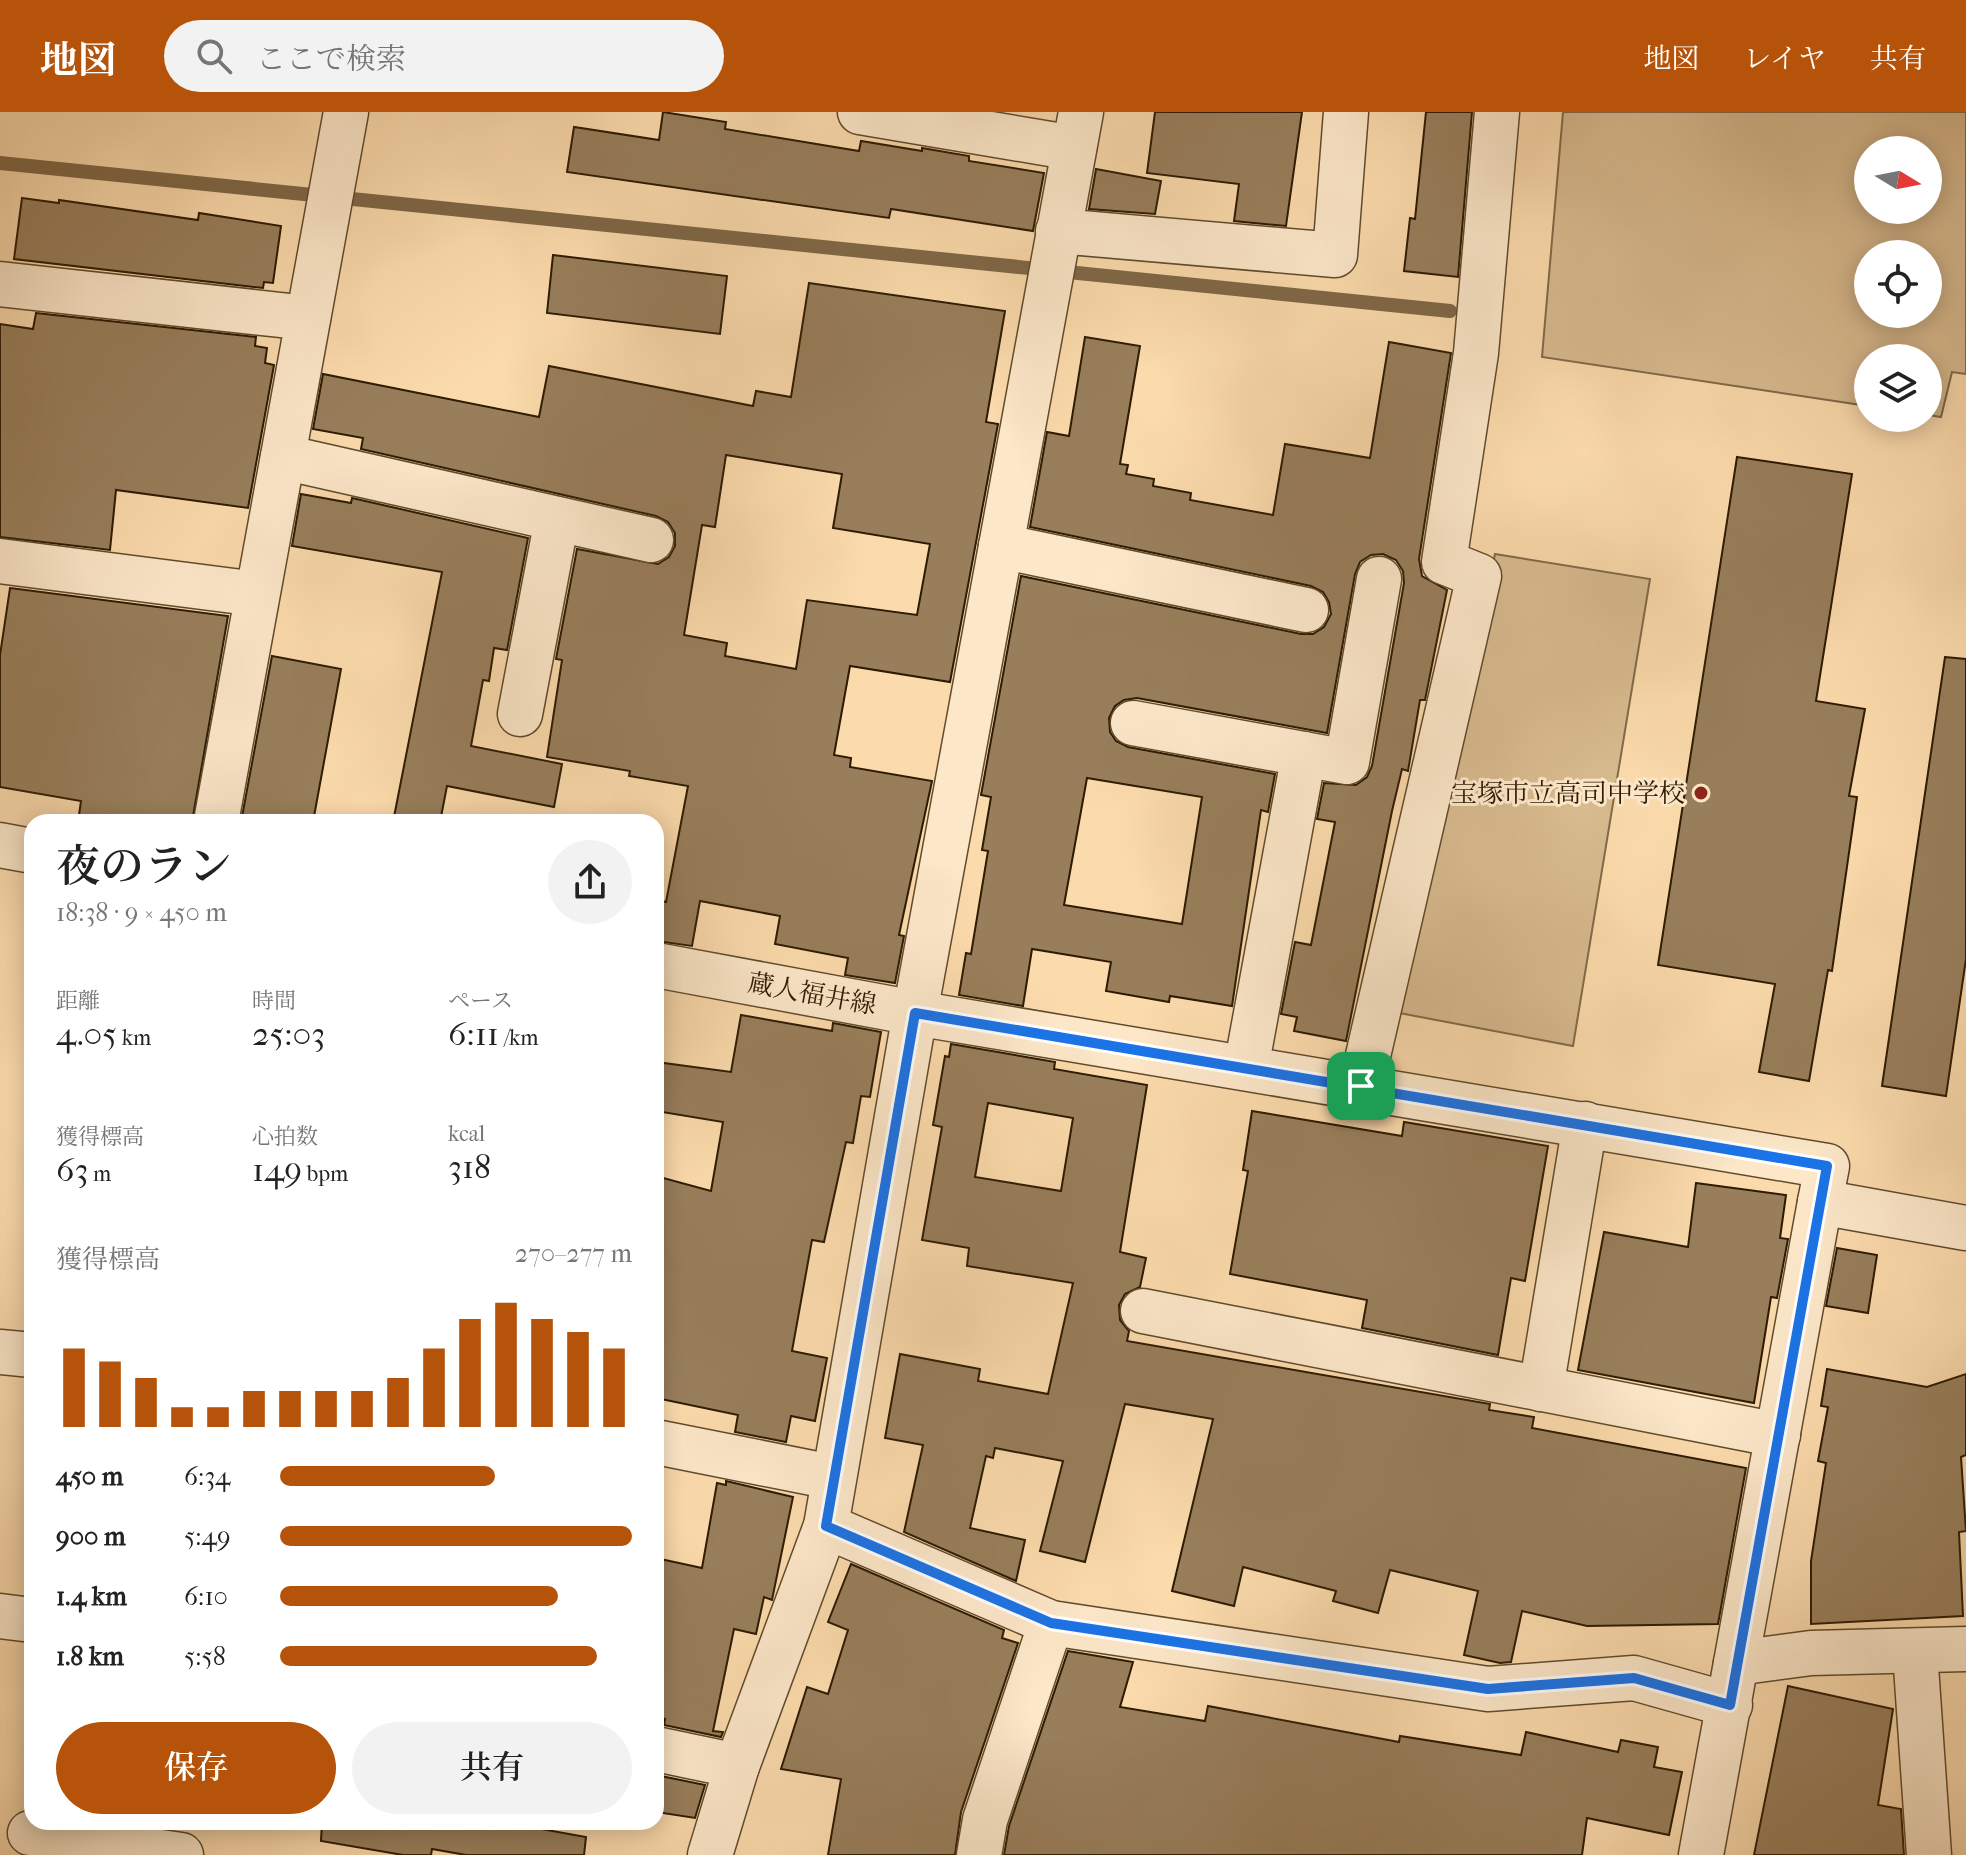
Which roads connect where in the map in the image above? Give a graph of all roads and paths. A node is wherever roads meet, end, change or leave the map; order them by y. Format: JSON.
{"nodes":[{"id":1,"x":346,"y":112,"type":"edge"},
{"id":2,"x":860,"y":112,"type":"edge"},
{"id":3,"x":1346,"y":112,"type":"edge"},
{"id":4,"x":1497,"y":112,"type":"edge"},
{"id":5,"x":1077,"y":130,"type":"edge"},
{"id":6,"x":1054,"y":258,"type":"junction"},
{"id":7,"x":0,"y":284,"type":"edge"},
{"id":8,"x":308,"y":318,"type":"junction"},
{"id":9,"x":283,"y":457,"type":"junction"},
{"id":10,"x":557,"y":519,"type":"junction"},
{"id":11,"x":651,"y":540,"type":"dead end"},
{"id":12,"x":1001,"y":546,"type":"junction"},
{"id":13,"x":0,"y":561,"type":"edge"},
{"id":14,"x":1379,"y":579,"type":"dead end"},
{"id":15,"x":257,"y":594,"type":"junction"},
{"id":16,"x":1306,"y":610,"type":"dead end"},
{"id":17,"x":520,"y":714,"type":"dead end"},
{"id":18,"x":1133,"y":723,"type":"dead end"},
{"id":19,"x":1304,"y":754,"type":"junction"},
{"id":20,"x":217,"y":814,"type":"edge"},
{"id":21,"x":0,"y":845,"type":"edge"},
{"id":22,"x":24,"y":850,"type":"edge"},
{"id":23,"x":664,"y":966,"type":"edge"},
{"id":24,"x":915,"y":1013,"type":"junction"},
{"id":25,"x":1246,"y":1068,"type":"junction"},
{"id":26,"x":1361,"y":1086,"type":"junction"},
{"id":27,"x":1585,"y":1124,"type":"junction"},
{"id":28,"x":1820,"y":1202,"type":"junction"},
{"id":29,"x":1966,"y":1228,"type":"edge"},
{"id":30,"x":1143,"y":1311,"type":"dead end"},
{"id":31,"x":0,"y":1352,"type":"edge"},
{"id":32,"x":24,"y":1354,"type":"edge"},
{"id":33,"x":1541,"y":1389,"type":"junction"},
{"id":34,"x":1778,"y":1435,"type":"junction"},
{"id":35,"x":664,"y":1444,"type":"edge"},
{"id":36,"x":832,"y":1477,"type":"junction"},
{"id":37,"x":826,"y":1526,"type":"junction"},
{"id":38,"x":0,"y":1616,"type":"edge"},
{"id":39,"x":24,"y":1619,"type":"edge"},
{"id":40,"x":1051,"y":1623,"type":"junction"},
{"id":41,"x":1966,"y":1649,"type":"edge"},
{"id":42,"x":1915,"y":1652,"type":"junction"},
{"id":43,"x":1733,"y":1684,"type":"junction"},
{"id":44,"x":664,"y":1751,"type":"edge"},
{"id":45,"x":737,"y":1766,"type":"junction"},
{"id":46,"x":29,"y":1836,"type":"edge"},
{"id":47,"x":181,"y":1855,"type":"edge"},
{"id":48,"x":710,"y":1855,"type":"edge"},
{"id":49,"x":979,"y":1855,"type":"edge"},
{"id":50,"x":1701,"y":1855,"type":"edge"},
{"id":51,"x":1929,"y":1855,"type":"edge"}],
"edges":[{"from":1,"to":8,"type":"street"},
{"from":2,"to":5,"type":"street"},
{"from":3,"to":6,"type":"street"},
{"from":4,"to":26,"type":"street"},
{"from":5,"to":6,"type":"street"},
{"from":6,"to":12,"type":"street"},
{"from":7,"to":8,"type":"street"},
{"from":8,"to":9,"type":"street"},
{"from":9,"to":10,"type":"street"},
{"from":9,"to":15,"type":"street"},
{"from":10,"to":11,"type":"street"},
{"from":10,"to":17,"type":"street"},
{"from":12,"to":16,"type":"street"},
{"from":12,"to":24,"type":"street"},
{"from":13,"to":15,"type":"street"},
{"from":14,"to":19,"type":"street"},
{"from":15,"to":20,"type":"street"},
{"from":18,"to":19,"type":"street"},
{"from":19,"to":25,"type":"street"},
{"from":21,"to":22,"type":"street"},
{"from":23,"to":24,"type":"street","name":"蔵人福井線"},
{"from":24,"to":25,"type":"street","name":"蔵人福井線"},
{"from":24,"to":36,"type":"street"},
{"from":25,"to":26,"type":"street","name":"蔵人福井線"},
{"from":26,"to":27,"type":"street","name":"蔵人福井線"},
{"from":27,"to":28,"type":"street","name":"蔵人福井線"},
{"from":27,"to":33,"type":"street"},
{"from":28,"to":29,"type":"street"},
{"from":28,"to":34,"type":"street"},
{"from":30,"to":33,"type":"street"},
{"from":31,"to":32,"type":"street"},
{"from":33,"to":34,"type":"street"},
{"from":34,"to":43,"type":"street"},
{"from":35,"to":36,"type":"street"},
{"from":36,"to":37,"type":"street"},
{"from":37,"to":40,"type":"street"},
{"from":37,"to":45,"type":"street"},
{"from":38,"to":39,"type":"street"},
{"from":40,"to":43,"type":"street"},
{"from":40,"to":49,"type":"street"},
{"from":41,"to":42,"type":"street"},
{"from":42,"to":43,"type":"street"},
{"from":42,"to":51,"type":"street"},
{"from":43,"to":50,"type":"street"},
{"from":44,"to":45,"type":"street"},
{"from":45,"to":48,"type":"street"},
{"from":46,"to":47,"type":"street"}]}
